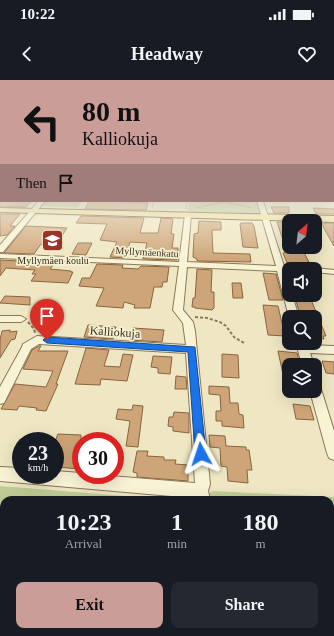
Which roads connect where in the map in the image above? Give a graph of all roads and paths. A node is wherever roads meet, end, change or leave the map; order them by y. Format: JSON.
{"nodes":[{"id":1,"x":188,"y":209,"type":"edge"},
{"id":2,"x":200,"y":209,"type":"edge"},
{"id":3,"x":252,"y":209,"type":"edge"},
{"id":4,"x":263,"y":209,"type":"edge"},
{"id":5,"x":0,"y":210,"type":"edge"},
{"id":6,"x":34,"y":211,"type":"junction"},
{"id":7,"x":189,"y":212,"type":"junction"},
{"id":8,"x":265,"y":216,"type":"junction"},
{"id":9,"x":334,"y":220,"type":"edge"},
{"id":10,"x":0,"y":250,"type":"edge"},
{"id":11,"x":0,"y":256,"type":"edge"},
{"id":12,"x":182,"y":264,"type":"junction"},
{"id":13,"x":280,"y":268,"type":"junction"},
{"id":14,"x":322,"y":271,"type":"edge"},
{"id":15,"x":334,"y":272,"type":"edge"},
{"id":16,"x":292,"y":310,"type":"edge"},
{"id":17,"x":185,"y":317,"type":"junction"},
{"id":18,"x":0,"y":319,"type":"edge"},
{"id":19,"x":21,"y":319,"type":"joint"},
{"id":20,"x":37,"y":340,"type":"junction"},
{"id":21,"x":244,"y":343,"type":"dead end"},
{"id":22,"x":322,"y":348,"type":"edge"},
{"id":23,"x":192,"y":349,"type":"junction"},
{"id":24,"x":334,"y":350,"type":"edge"},
{"id":25,"x":318,"y":398,"type":"edge"},
{"id":26,"x":0,"y":399,"type":"edge"},
{"id":27,"x":334,"y":453,"type":"edge"},
{"id":28,"x":0,"y":474,"type":"edge"},
{"id":29,"x":201,"y":495,"type":"edge"}],
"edges":[{"from":1,"to":7,"type":"path"},
{"from":2,"to":7,"type":"path"},
{"from":3,"to":8,"type":"path"},
{"from":4,"to":8,"type":"street"},
{"from":5,"to":6,"type":"main road"},
{"from":6,"to":7,"type":"main road"},
{"from":6,"to":10,"type":"street"},
{"from":7,"to":8,"type":"main road"},
{"from":7,"to":12,"type":"street"},
{"from":8,"to":9,"type":"main road"},
{"from":8,"to":13,"type":"street"},
{"from":11,"to":12,"type":"street","name":"Myllymäenkatu"},
{"from":12,"to":13,"type":"street","name":"Myllymäenkatu"},
{"from":12,"to":17,"type":"street"},
{"from":13,"to":16,"type":"street"},
{"from":14,"to":15,"type":"street"},
{"from":17,"to":21,"type":"path"},
{"from":17,"to":23,"type":"street"},
{"from":18,"to":19,"type":"street"},
{"from":19,"to":20,"type":"path"},
{"from":20,"to":23,"type":"street","name":"Kalliokuja"},
{"from":20,"to":26,"type":"street"},
{"from":22,"to":24,"type":"street"},
{"from":23,"to":29,"type":"street"},
{"from":25,"to":27,"type":"street"},
{"from":28,"to":29,"type":"street"}]}
